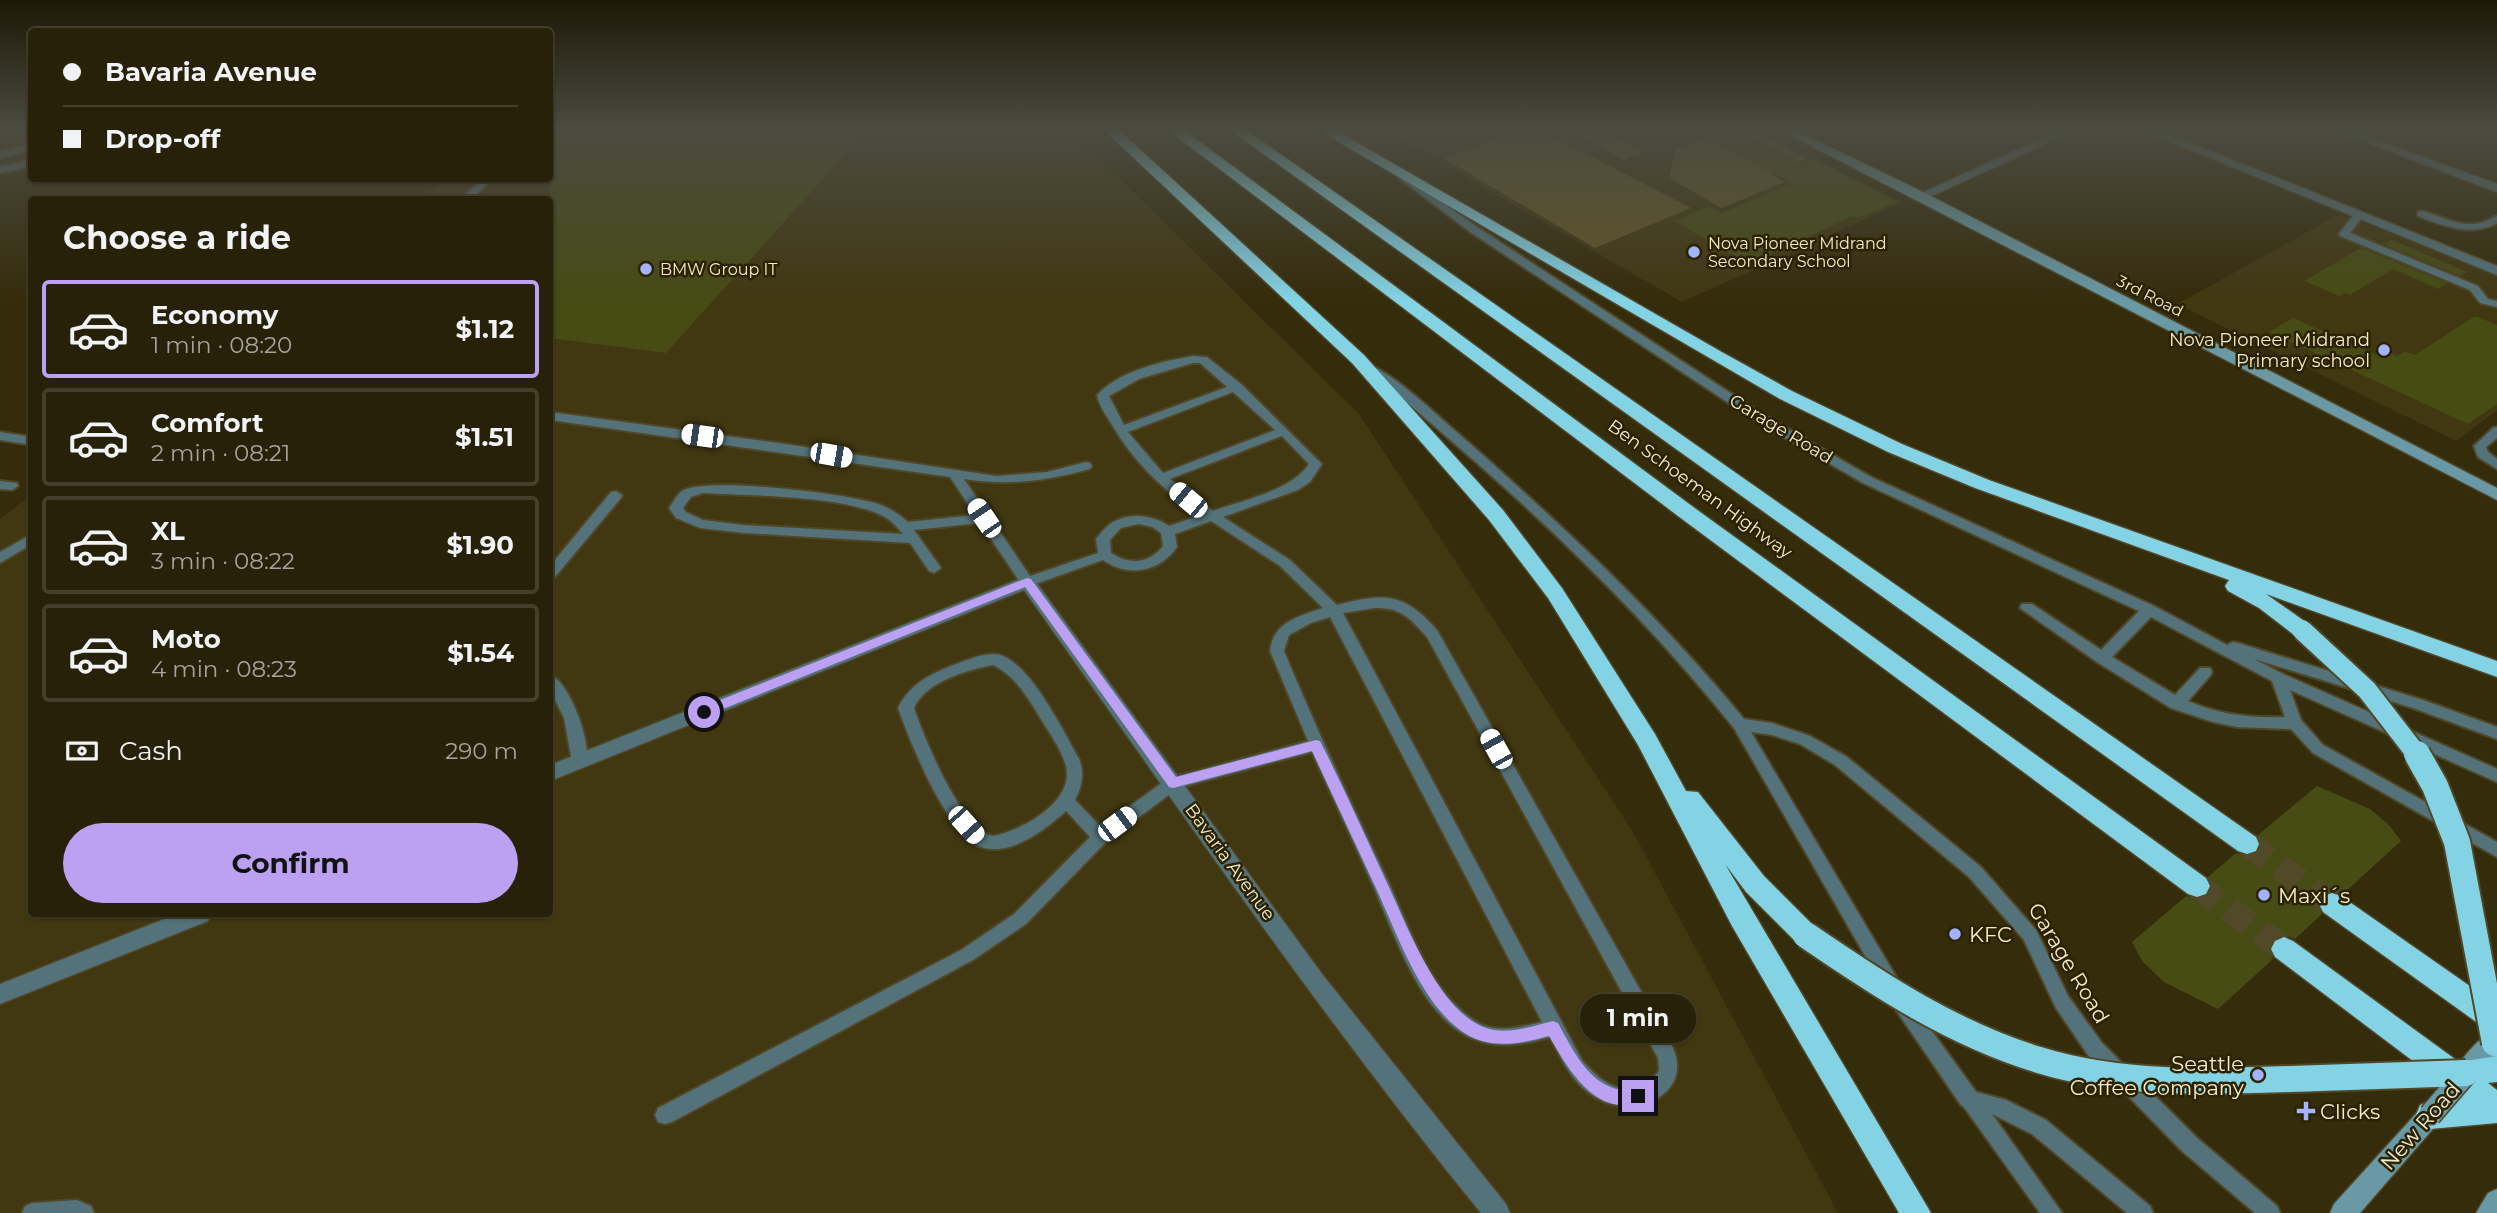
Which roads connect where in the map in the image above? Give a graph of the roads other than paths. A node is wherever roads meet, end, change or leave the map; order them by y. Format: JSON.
{"nodes":[{"id":1,"x":1172,"y":187,"type":"edge"},
{"id":2,"x":1251,"y":187,"type":"edge"},
{"id":3,"x":1317,"y":187,"type":"edge"},
{"id":4,"x":1417,"y":187,"type":"edge"},
{"id":5,"x":1423,"y":187,"type":"edge"},
{"id":6,"x":1901,"y":187,"type":"edge"},
{"id":7,"x":1941,"y":187,"type":"edge"},
{"id":8,"x":2286,"y":187,"type":"edge"},
{"id":9,"x":1920,"y":196,"type":"junction"},
{"id":10,"x":2423,"y":214,"type":"dead end"},
{"id":11,"x":2358,"y":216,"type":"junction"},
{"id":12,"x":2497,"y":219,"type":"edge"},
{"id":13,"x":2497,"y":271,"type":"edge"},
{"id":14,"x":2497,"y":304,"type":"edge"},
{"id":15,"x":1358,"y":359,"type":"junction"},
{"id":16,"x":1237,"y":387,"type":"junction"},
{"id":17,"x":553,"y":416,"type":"edge"},
{"id":18,"x":1121,"y":430,"type":"junction"},
{"id":19,"x":1284,"y":431,"type":"junction"},
{"id":20,"x":2497,"y":431,"type":"edge"},
{"id":21,"x":7,"y":437,"type":"edge"},
{"id":22,"x":28,"y":440,"type":"edge"},
{"id":23,"x":0,"y":447,"type":"edge"},
{"id":24,"x":2497,"y":465,"type":"edge"},
{"id":25,"x":1086,"y":466,"type":"dead end"},
{"id":26,"x":955,"y":475,"type":"junction"},
{"id":27,"x":1161,"y":478,"type":"junction"},
{"id":28,"x":616,"y":495,"type":"dead end"},
{"id":29,"x":2497,"y":495,"type":"edge"},
{"id":30,"x":1211,"y":515,"type":"junction"},
{"id":31,"x":984,"y":518,"type":"junction"},
{"id":32,"x":904,"y":527,"type":"junction"},
{"id":33,"x":1167,"y":531,"type":"junction"},
{"id":34,"x":28,"y":540,"type":"edge"},
{"id":35,"x":913,"y":540,"type":"junction"},
{"id":36,"x":2145,"y":542,"type":"junction"},
{"id":37,"x":1105,"y":555,"type":"junction"},
{"id":38,"x":0,"y":558,"type":"edge"},
{"id":39,"x":934,"y":568,"type":"dead end"},
{"id":40,"x":553,"y":570,"type":"edge"},
{"id":41,"x":1027,"y":582,"type":"junction"},
{"id":42,"x":2027,"y":608,"type":"dead end"},
{"id":43,"x":2149,"y":610,"type":"junction"},
{"id":44,"x":1335,"y":612,"type":"junction"},
{"id":45,"x":2199,"y":636,"type":"junction"},
{"id":46,"x":2102,"y":658,"type":"junction"},
{"id":47,"x":2497,"y":669,"type":"edge"},
{"id":48,"x":2205,"y":672,"type":"dead end"},
{"id":49,"x":2278,"y":678,"type":"junction"},
{"id":50,"x":553,"y":684,"type":"edge"},
{"id":51,"x":2176,"y":704,"type":"junction"},
{"id":52,"x":2295,"y":723,"type":"junction"},
{"id":53,"x":1739,"y":724,"type":"junction"},
{"id":54,"x":2497,"y":733,"type":"edge"},
{"id":55,"x":1647,"y":740,"type":"junction"},
{"id":56,"x":1316,"y":745,"type":"junction"},
{"id":57,"x":580,"y":761,"type":"junction"},
{"id":58,"x":553,"y":772,"type":"edge"},
{"id":59,"x":2497,"y":776,"type":"edge"},
{"id":60,"x":1173,"y":783,"type":"junction"},
{"id":61,"x":1066,"y":801,"type":"junction"},
{"id":62,"x":1100,"y":837,"type":"junction"},
{"id":63,"x":2247,"y":844,"type":"tunnel mouth"},
{"id":64,"x":2497,"y":850,"type":"edge"},
{"id":65,"x":2197,"y":886,"type":"tunnel mouth"},
{"id":66,"x":2332,"y":904,"type":"tunnel mouth"},
{"id":67,"x":192,"y":917,"type":"edge"},
{"id":68,"x":2284,"y":949,"type":"tunnel mouth"},
{"id":69,"x":0,"y":994,"type":"edge"},
{"id":70,"x":1553,"y":1028,"type":"junction"},
{"id":71,"x":2497,"y":1045,"type":"edge"},
{"id":72,"x":2466,"y":1073,"type":"junction"},
{"id":73,"x":1968,"y":1099,"type":"junction"},
{"id":74,"x":2497,"y":1108,"type":"edge"},
{"id":75,"x":665,"y":1115,"type":"dead end"},
{"id":76,"x":2430,"y":1115,"type":"junction"},
{"id":77,"x":2497,"y":1202,"type":"edge"},
{"id":78,"x":32,"y":1213,"type":"edge"},
{"id":79,"x":84,"y":1213,"type":"edge"},
{"id":80,"x":1497,"y":1213,"type":"edge"},
{"id":81,"x":1916,"y":1213,"type":"edge"},
{"id":82,"x":2052,"y":1213,"type":"edge"},
{"id":83,"x":2143,"y":1213,"type":"edge"},
{"id":84,"x":2270,"y":1213,"type":"edge"},
{"id":85,"x":2343,"y":1213,"type":"edge"},
{"id":86,"x":2488,"y":1213,"type":"edge"}],
"edges":[{"from":1,"to":15,"type":"highway"},
{"from":2,"to":65,"type":"highway","name":"Ben Schoeman Highway"},
{"from":3,"to":63,"type":"highway","name":"Ben Schoeman Highway"},
{"from":4,"to":43,"type":"lane","name":"Garage Road"},
{"from":5,"to":36,"type":"highway"},
{"from":6,"to":9,"type":"street","name":"3rd Road"},
{"from":7,"to":9,"type":"street"},
{"from":8,"to":11,"type":"street"},
{"from":9,"to":29,"type":"street","name":"3rd Road"},
{"from":10,"to":12,"type":"lane"},
{"from":11,"to":13,"type":"street"},
{"from":11,"to":14,"type":"lane"},
{"from":15,"to":53,"type":"lane"},
{"from":15,"to":55,"type":"highway"},
{"from":16,"to":18,"type":"lane"},
{"from":16,"to":18,"type":"lane"},
{"from":16,"to":19,"type":"lane"},
{"from":17,"to":26,"type":"lane"},
{"from":18,"to":27,"type":"lane"},
{"from":19,"to":27,"type":"lane"},
{"from":19,"to":30,"type":"lane"},
{"from":20,"to":24,"type":"lane"},
{"from":21,"to":22,"type":"lane"},
{"from":21,"to":23,"type":"lane"},
{"from":25,"to":26,"type":"lane"},
{"from":26,"to":31,"type":"lane"},
{"from":27,"to":30,"type":"lane"},
{"from":28,"to":40,"type":"lane"},
{"from":30,"to":33,"type":"lane"},
{"from":30,"to":44,"type":"lane"},
{"from":31,"to":32,"type":"lane"},
{"from":31,"to":41,"type":"lane"},
{"from":32,"to":35,"type":"lane"},
{"from":32,"to":35,"type":"lane"},
{"from":33,"to":37,"type":"lane"},
{"from":33,"to":37,"type":"lane"},
{"from":34,"to":38,"type":"lane"},
{"from":35,"to":39,"type":"lane"},
{"from":36,"to":47,"type":"highway"},
{"from":36,"to":71,"type":"highway","bridge":true},
{"from":37,"to":41,"type":"lane"},
{"from":41,"to":57,"type":"street"},
{"from":41,"to":60,"type":"street","name":"Bavaria Avenue"},
{"from":42,"to":46,"type":"lane"},
{"from":43,"to":45,"type":"lane","name":"Garage Road"},
{"from":43,"to":46,"type":"lane"},
{"from":44,"to":56,"type":"lane"},
{"from":44,"to":70,"type":"lane"},
{"from":44,"to":70,"type":"lane"},
{"from":45,"to":49,"type":"lane","name":"Garage Road"},
{"from":45,"to":54,"type":"lane","name":"Garage Road"},
{"from":46,"to":51,"type":"lane"},
{"from":48,"to":51,"type":"lane"},
{"from":49,"to":52,"type":"lane"},
{"from":49,"to":59,"type":"lane","name":"Garage Road"},
{"from":50,"to":57,"type":"lane"},
{"from":51,"to":52,"type":"lane"},
{"from":52,"to":64,"type":"lane"},
{"from":53,"to":73,"type":"lane"},
{"from":53,"to":84,"type":"lane","name":"Garage Road"},
{"from":55,"to":72,"type":"highway","bridge":true},
{"from":55,"to":81,"type":"highway"},
{"from":56,"to":60,"type":"lane"},
{"from":56,"to":70,"type":"lane"},
{"from":57,"to":58,"type":"street"},
{"from":60,"to":62,"type":"lane"},
{"from":60,"to":80,"type":"street","name":"Bavaria Avenue"},
{"from":61,"to":61,"type":"lane"},
{"from":61,"to":62,"type":"lane"},
{"from":62,"to":75,"type":"lane"},
{"from":66,"to":71,"type":"highway"},
{"from":67,"to":69,"type":"street"},
{"from":68,"to":74,"type":"highway"},
{"from":71,"to":72,"type":"highway"},
{"from":72,"to":76,"type":"street","name":"New Road","bridge":true},
{"from":73,"to":82,"type":"lane"},
{"from":73,"to":83,"type":"lane"},
{"from":74,"to":76,"type":"highway"},
{"from":76,"to":85,"type":"street","name":"New Road"},
{"from":77,"to":86,"type":"street"},
{"from":78,"to":79,"type":"lane"}]}
